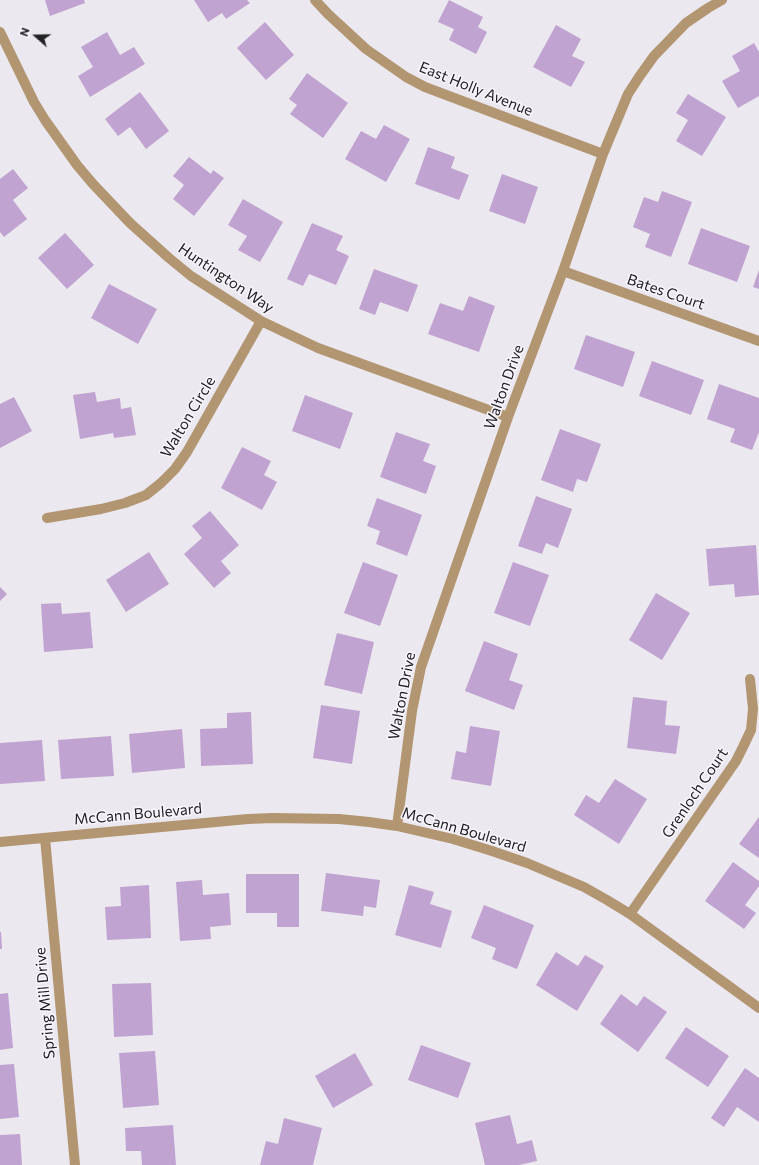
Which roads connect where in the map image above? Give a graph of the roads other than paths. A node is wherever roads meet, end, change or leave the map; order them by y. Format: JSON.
{"nodes":[{"id":1,"x":315,"y":0,"type":"edge"},
{"id":2,"x":722,"y":0,"type":"edge"},
{"id":3,"x":706,"y":4,"type":"edge"},
{"id":4,"x":0,"y":32,"type":"edge"},
{"id":5,"x":603,"y":154,"type":"junction"},
{"id":6,"x":563,"y":272,"type":"junction"},
{"id":7,"x":261,"y":321,"type":"junction"},
{"id":8,"x":759,"y":341,"type":"edge"},
{"id":9,"x":508,"y":417,"type":"junction"},
{"id":10,"x":47,"y":518,"type":"dead end"},
{"id":11,"x":750,"y":678,"type":"dead end"},
{"id":12,"x":397,"y":826,"type":"junction"},
{"id":13,"x":45,"y":838,"type":"junction"},
{"id":14,"x":0,"y":842,"type":"edge"},
{"id":15,"x":630,"y":914,"type":"junction"},
{"id":16,"x":759,"y":1008,"type":"edge"},
{"id":17,"x":75,"y":1165,"type":"edge"}],
"edges":[{"from":1,"to":5,"type":"street","name":"East Holly Avenue"},
{"from":2,"to":3,"type":"street","name":"Walton Drive"},
{"from":3,"to":5,"type":"street","name":"Walton Drive"},
{"from":4,"to":7,"type":"street","name":"Huntington Way"},
{"from":5,"to":6,"type":"street","name":"Walton Drive"},
{"from":6,"to":8,"type":"street","name":"Bates Court"},
{"from":6,"to":9,"type":"street","name":"Walton Drive"},
{"from":7,"to":9,"type":"street","name":"Huntington Way"},
{"from":7,"to":10,"type":"street","name":"Walton Circle"},
{"from":9,"to":12,"type":"street","name":"Walton Drive"},
{"from":11,"to":15,"type":"street","name":"Grenloch Court"},
{"from":12,"to":13,"type":"street","name":"McCann Boulevard"},
{"from":12,"to":15,"type":"street","name":"McCann Boulevard"},
{"from":13,"to":14,"type":"street","name":"McCann Boulevard"},
{"from":13,"to":17,"type":"street","name":"Spring Mill Drive"},
{"from":15,"to":16,"type":"street","name":"McCann Boulevard"}]}
